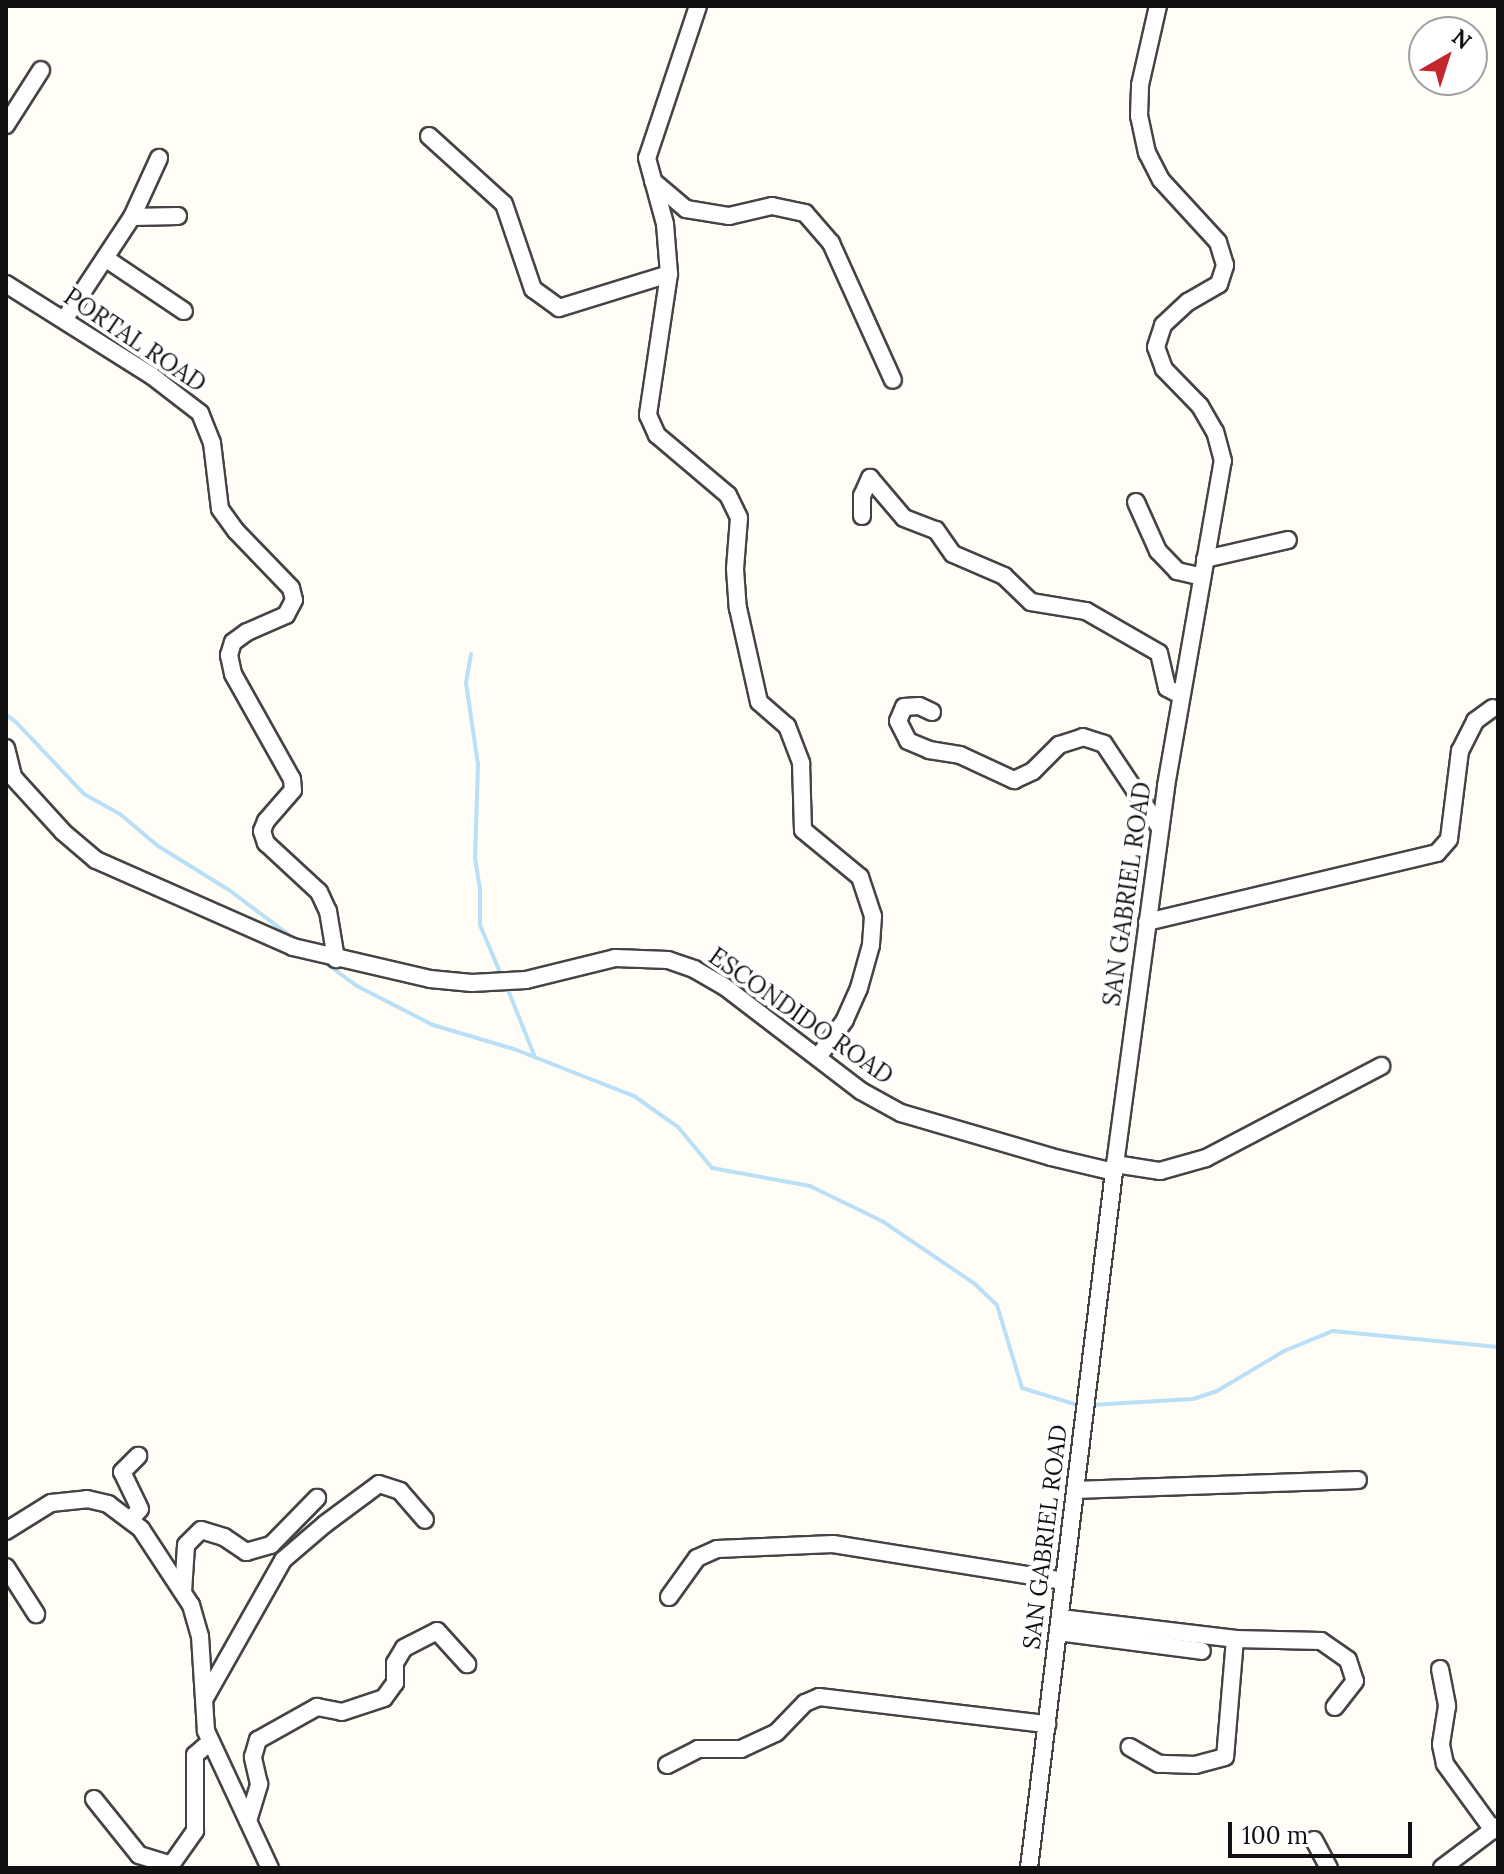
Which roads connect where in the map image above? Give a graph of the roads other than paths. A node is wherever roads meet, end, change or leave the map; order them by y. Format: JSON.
{"nodes":[{"id":1,"x":698,"y":6,"type":"edge"},
{"id":2,"x":1158,"y":6,"type":"edge"},
{"id":3,"x":41,"y":70,"type":"dead end"},
{"id":4,"x":6,"y":125,"type":"edge"},
{"id":5,"x":429,"y":136,"type":"dead end"},
{"id":6,"x":159,"y":158,"type":"dead end"},
{"id":7,"x":653,"y":181,"type":"junction"},
{"id":8,"x":178,"y":216,"type":"dead end"},
{"id":9,"x":132,"y":217,"type":"junction"},
{"id":10,"x":105,"y":258,"type":"junction"},
{"id":11,"x":669,"y":274,"type":"junction"},
{"id":12,"x":6,"y":284,"type":"edge"},
{"id":13,"x":184,"y":311,"type":"dead end"},
{"id":14,"x":64,"y":320,"type":"junction"},
{"id":15,"x":893,"y":380,"type":"dead end"},
{"id":16,"x":1136,"y":502,"type":"dead end"},
{"id":17,"x":862,"y":516,"type":"dead end"},
{"id":18,"x":1288,"y":540,"type":"dead end"},
{"id":19,"x":1205,"y":559,"type":"junction"},
{"id":20,"x":1202,"y":577,"type":"junction"},
{"id":21,"x":1180,"y":695,"type":"junction"},
{"id":22,"x":1493,"y":708,"type":"dead end"},
{"id":23,"x":932,"y":712,"type":"dead end"},
{"id":24,"x":6,"y":748,"type":"edge"},
{"id":25,"x":1160,"y":828,"type":"junction"},
{"id":26,"x":1147,"y":922,"type":"junction"},
{"id":27,"x":336,"y":959,"type":"junction"},
{"id":28,"x":818,"y":1057,"type":"junction"},
{"id":29,"x":1381,"y":1066,"type":"dead end"},
{"id":30,"x":1114,"y":1168,"type":"junction"},
{"id":31,"x":138,"y":1456,"type":"dead end"},
{"id":32,"x":1358,"y":1480,"type":"dead end"},
{"id":33,"x":1075,"y":1490,"type":"junction"},
{"id":34,"x":317,"y":1498,"type":"dead end"},
{"id":35,"x":131,"y":1519,"type":"junction"},
{"id":36,"x":425,"y":1520,"type":"dead end"},
{"id":37,"x":6,"y":1531,"type":"edge"},
{"id":38,"x":6,"y":1567,"type":"edge"},
{"id":39,"x":1064,"y":1581,"type":"junction"},
{"id":40,"x":183,"y":1592,"type":"junction"},
{"id":41,"x":669,"y":1597,"type":"dead end"},
{"id":42,"x":36,"y":1614,"type":"dead end"},
{"id":43,"x":1059,"y":1625,"type":"junction"},
{"id":44,"x":1235,"y":1639,"type":"junction"},
{"id":45,"x":1202,"y":1651,"type":"dead end"},
{"id":46,"x":467,"y":1664,"type":"dead end"},
{"id":47,"x":1440,"y":1669,"type":"dead end"},
{"id":48,"x":204,"y":1699,"type":"junction"},
{"id":49,"x":1335,"y":1707,"type":"dead end"},
{"id":50,"x":1047,"y":1724,"type":"junction"},
{"id":51,"x":210,"y":1742,"type":"junction"},
{"id":52,"x":1130,"y":1747,"type":"dead end"},
{"id":53,"x":667,"y":1765,"type":"dead end"},
{"id":54,"x":94,"y":1799,"type":"dead end"},
{"id":55,"x":248,"y":1821,"type":"junction"},
{"id":56,"x":1496,"y":1828,"type":"edge"},
{"id":57,"x":1314,"y":1840,"type":"dead end"},
{"id":58,"x":270,"y":1868,"type":"edge"},
{"id":59,"x":1029,"y":1868,"type":"edge"},
{"id":60,"x":1329,"y":1868,"type":"edge"},
{"id":61,"x":1442,"y":1868,"type":"edge"}],
"edges":[{"from":1,"to":7,"type":"street"},
{"from":2,"to":19,"type":"street","name":"SAN GABRIEL ROAD"},
{"from":3,"to":4,"type":"street"},
{"from":5,"to":11,"type":"street"},
{"from":6,"to":9,"type":"street"},
{"from":7,"to":11,"type":"street"},
{"from":7,"to":15,"type":"street"},
{"from":8,"to":9,"type":"street"},
{"from":9,"to":10,"type":"street"},
{"from":10,"to":13,"type":"street"},
{"from":10,"to":14,"type":"street"},
{"from":11,"to":28,"type":"street"},
{"from":12,"to":14,"type":"street","name":"PORTAL ROAD"},
{"from":14,"to":27,"type":"street","name":"PORTAL ROAD"},
{"from":16,"to":20,"type":"street"},
{"from":17,"to":21,"type":"street"},
{"from":18,"to":19,"type":"street"},
{"from":19,"to":20,"type":"street","name":"SAN GABRIEL ROAD"},
{"from":20,"to":21,"type":"street","name":"SAN GABRIEL ROAD"},
{"from":21,"to":25,"type":"street","name":"SAN GABRIEL ROAD"},
{"from":22,"to":26,"type":"street"},
{"from":23,"to":25,"type":"street"},
{"from":24,"to":27,"type":"street","name":"ESCONDIDO ROAD"},
{"from":25,"to":26,"type":"street","name":"SAN GABRIEL ROAD"},
{"from":26,"to":30,"type":"street","name":"SAN GABRIEL ROAD"},
{"from":27,"to":28,"type":"street","name":"ESCONDIDO ROAD"},
{"from":28,"to":30,"type":"street","name":"ESCONDIDO ROAD"},
{"from":29,"to":30,"type":"street","name":"ESCONDIDO ROAD"},
{"from":30,"to":33,"type":"street","name":"SAN GABRIEL ROAD"},
{"from":31,"to":35,"type":"street"},
{"from":32,"to":33,"type":"street"},
{"from":33,"to":39,"type":"street","name":"SAN GABRIEL ROAD"},
{"from":34,"to":40,"type":"street"},
{"from":35,"to":37,"type":"street"},
{"from":35,"to":40,"type":"street"},
{"from":36,"to":48,"type":"street"},
{"from":38,"to":42,"type":"street"},
{"from":39,"to":41,"type":"street"},
{"from":39,"to":43,"type":"street","name":"SAN GABRIEL ROAD"},
{"from":40,"to":48,"type":"street"},
{"from":43,"to":44,"type":"street"},
{"from":43,"to":45,"type":"street"},
{"from":43,"to":50,"type":"street","name":"SAN GABRIEL ROAD"},
{"from":44,"to":49,"type":"street"},
{"from":44,"to":52,"type":"street"},
{"from":46,"to":55,"type":"street"},
{"from":47,"to":56,"type":"street"},
{"from":48,"to":51,"type":"street"},
{"from":50,"to":53,"type":"street"},
{"from":50,"to":59,"type":"street","name":"SAN GABRIEL ROAD"},
{"from":51,"to":54,"type":"street"},
{"from":51,"to":55,"type":"street"},
{"from":55,"to":58,"type":"street"},
{"from":56,"to":61,"type":"street"},
{"from":57,"to":60,"type":"street"}]}
